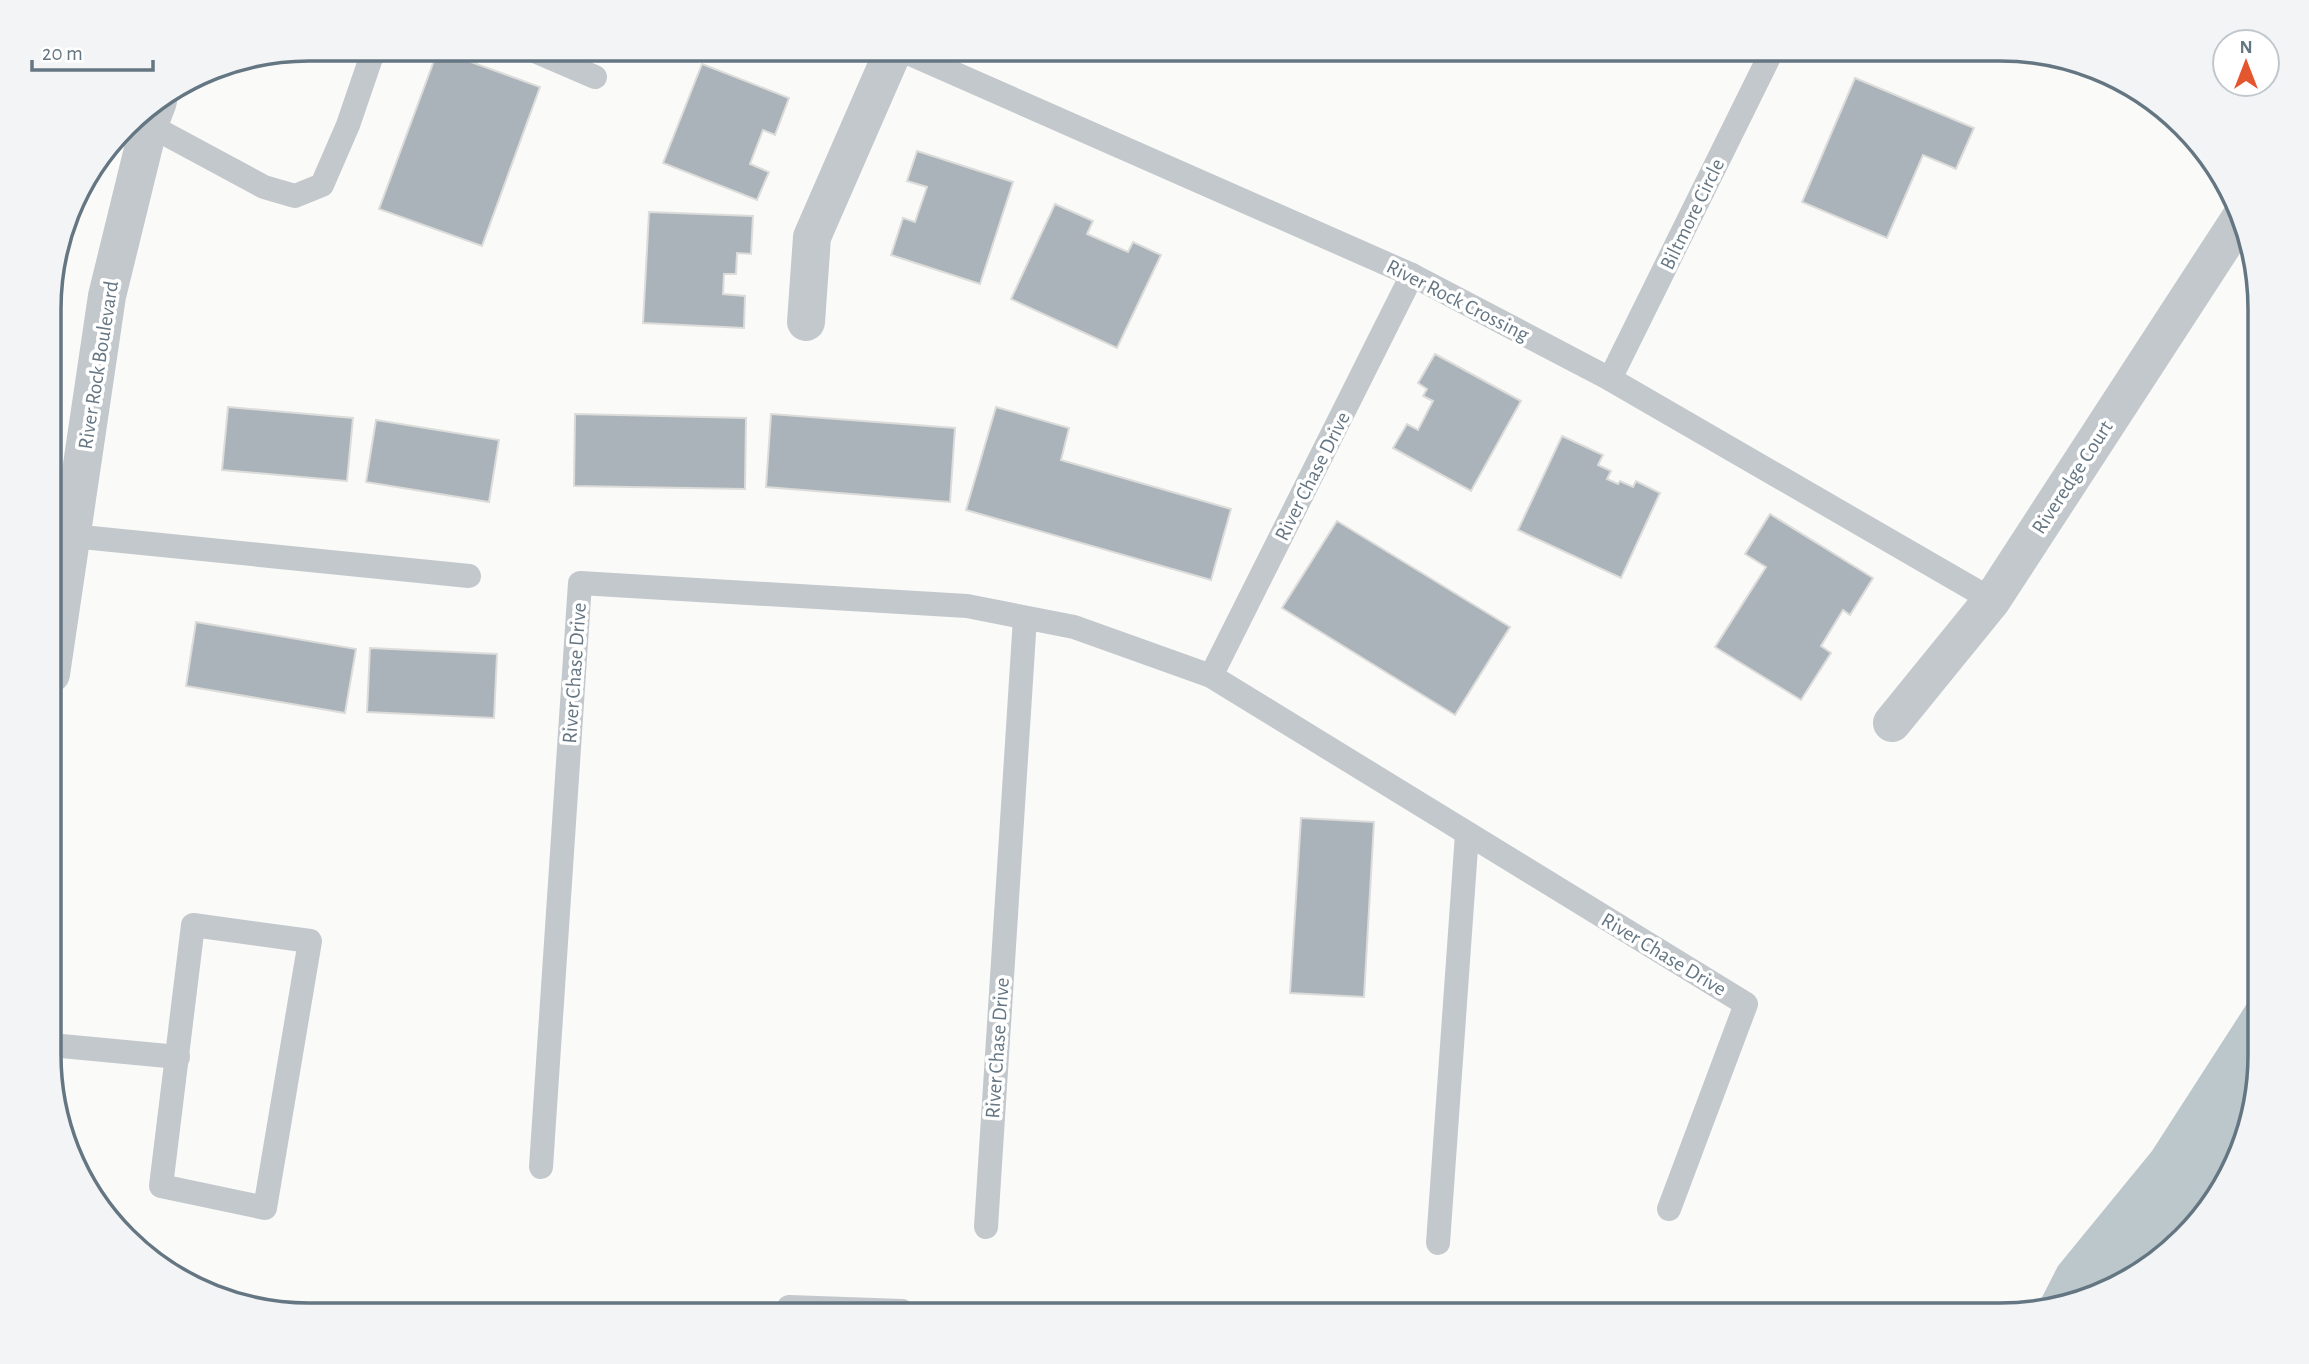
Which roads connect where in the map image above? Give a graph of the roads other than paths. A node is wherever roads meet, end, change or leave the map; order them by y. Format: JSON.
{"nodes":[{"id":1,"x":370,"y":61,"type":"edge"},
{"id":2,"x":558,"y":61,"type":"edge"},
{"id":3,"x":889,"y":61,"type":"edge"},
{"id":4,"x":926,"y":61,"type":"edge"},
{"id":5,"x":1767,"y":61,"type":"edge"},
{"id":6,"x":595,"y":77,"type":"dead end"},
{"id":7,"x":150,"y":119,"type":"edge"},
{"id":8,"x":144,"y":124,"type":"edge"},
{"id":9,"x":2234,"y":228,"type":"edge"},
{"id":10,"x":1412,"y":275,"type":"junction"},
{"id":11,"x":806,"y":322,"type":"dead end"},
{"id":12,"x":1610,"y":379,"type":"junction"},
{"id":13,"x":72,"y":536,"type":"junction"},
{"id":14,"x":469,"y":576,"type":"dead end"},
{"id":15,"x":1992,"y":600,"type":"junction"},
{"id":16,"x":61,"y":608,"type":"edge"},
{"id":17,"x":1025,"y":618,"type":"junction"},
{"id":18,"x":1211,"y":676,"type":"junction"},
{"id":19,"x":1892,"y":723,"type":"dead end"},
{"id":20,"x":1467,"y":834,"type":"junction"},
{"id":21,"x":61,"y":1046,"type":"edge"},
{"id":22,"x":178,"y":1057,"type":"junction"},
{"id":23,"x":541,"y":1167,"type":"dead end"},
{"id":24,"x":1669,"y":1209,"type":"dead end"},
{"id":25,"x":986,"y":1227,"type":"dead end"},
{"id":26,"x":1438,"y":1243,"type":"dead end"}],
"edges":[{"from":1,"to":7,"type":"lane"},
{"from":2,"to":6,"type":"lane"},
{"from":3,"to":11,"type":"street"},
{"from":4,"to":10,"type":"lane","name":"River Rock Crossing"},
{"from":5,"to":12,"type":"lane","name":"Biltmore Circle"},
{"from":8,"to":13,"type":"street","name":"River Rock Boulevard"},
{"from":9,"to":15,"type":"street","name":"Riveredge Court"},
{"from":10,"to":12,"type":"lane","name":"River Rock Crossing"},
{"from":10,"to":18,"type":"lane","name":"River Chase Drive"},
{"from":12,"to":15,"type":"lane","name":"River Rock Crossing"},
{"from":13,"to":14,"type":"lane"},
{"from":13,"to":16,"type":"street","name":"River Rock Boulevard"},
{"from":15,"to":19,"type":"street","name":"Riveredge Court"},
{"from":17,"to":18,"type":"lane","name":"River Chase Drive"},
{"from":17,"to":23,"type":"lane","name":"River Chase Drive"},
{"from":17,"to":25,"type":"lane","name":"River Chase Drive"},
{"from":18,"to":20,"type":"lane","name":"River Chase Drive"},
{"from":20,"to":24,"type":"lane","name":"River Chase Drive"},
{"from":20,"to":26,"type":"lane"},
{"from":21,"to":22,"type":"lane"},
{"from":22,"to":22,"type":"lane"}]}
